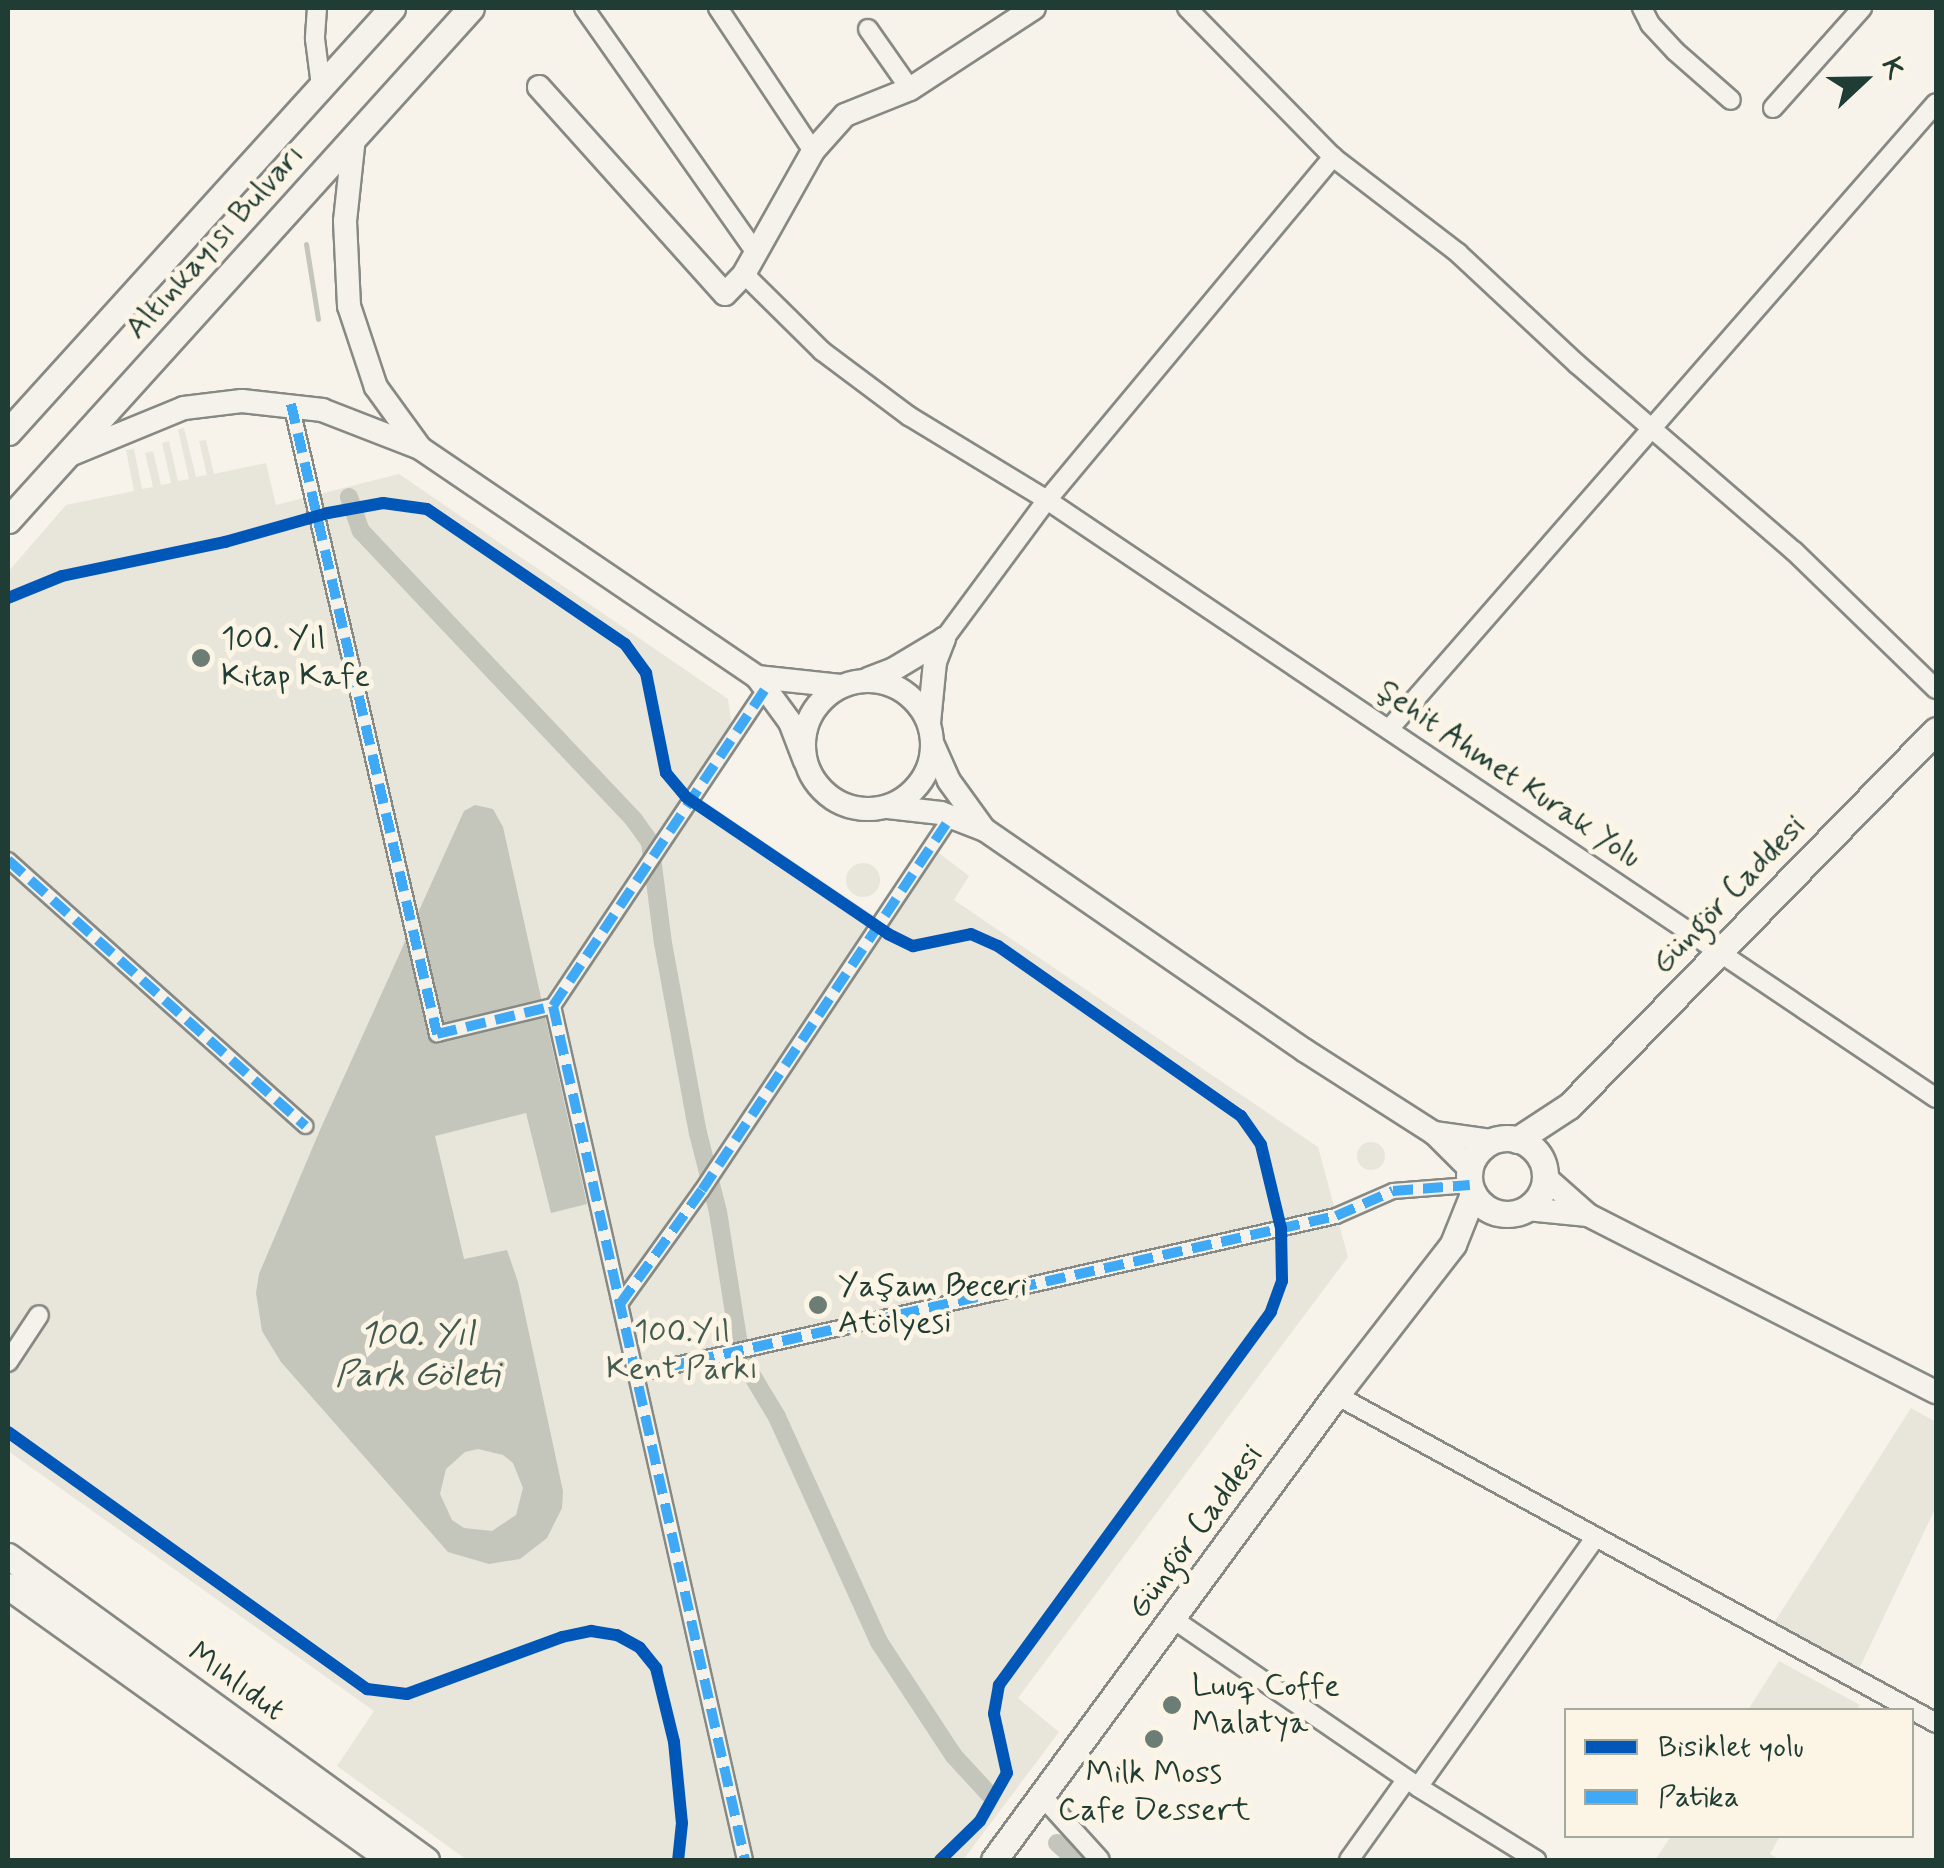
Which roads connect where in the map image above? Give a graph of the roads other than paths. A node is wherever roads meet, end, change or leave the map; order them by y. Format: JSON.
{"nodes":[{"id":1,"x":317,"y":8,"type":"edge"},
{"id":2,"x":392,"y":8,"type":"edge"},
{"id":3,"x":471,"y":8,"type":"edge"},
{"id":4,"x":584,"y":8,"type":"edge"},
{"id":5,"x":718,"y":8,"type":"edge"},
{"id":6,"x":1034,"y":8,"type":"edge"},
{"id":7,"x":1186,"y":8,"type":"edge"},
{"id":8,"x":1642,"y":8,"type":"edge"},
{"id":9,"x":1862,"y":8,"type":"edge"},
{"id":10,"x":868,"y":29,"type":"dead end"},
{"id":11,"x":321,"y":86,"type":"junction"},
{"id":12,"x":539,"y":87,"type":"dead end"},
{"id":13,"x":910,"y":89,"type":"junction"},
{"id":14,"x":1731,"y":100,"type":"dead end"},
{"id":15,"x":1936,"y":103,"type":"edge"},
{"id":16,"x":1774,"y":108,"type":"dead end"},
{"id":17,"x":354,"y":136,"type":"junction"},
{"id":18,"x":813,"y":151,"type":"junction"},
{"id":19,"x":1333,"y":157,"type":"junction"},
{"id":20,"x":750,"y":264,"type":"junction"},
{"id":21,"x":290,"y":404,"type":"junction"},
{"id":22,"x":1656,"y":428,"type":"junction"},
{"id":23,"x":8,"y":432,"type":"edge"},
{"id":24,"x":420,"y":448,"type":"junction"},
{"id":25,"x":67,"y":456,"type":"junction"},
{"id":26,"x":1047,"y":500,"type":"junction"},
{"id":27,"x":8,"y":520,"type":"edge"},
{"id":28,"x":944,"y":638,"type":"junction"},
{"id":29,"x":761,"y":682,"type":"junction"},
{"id":30,"x":852,"y":683,"type":"junction"},
{"id":31,"x":1936,"y":689,"type":"edge"},
{"id":32,"x":1389,"y":729,"type":"junction"},
{"id":33,"x":1936,"y":730,"type":"edge"},
{"id":34,"x":931,"y":735,"type":"junction"},
{"id":35,"x":805,"y":761,"type":"junction"},
{"id":36,"x":888,"y":807,"type":"junction"},
{"id":37,"x":951,"y":817,"type":"junction"},
{"id":38,"x":985,"y":830,"type":"junction"},
{"id":39,"x":8,"y":860,"type":"edge"},
{"id":40,"x":1716,"y":952,"type":"junction"},
{"id":41,"x":553,"y":1006,"type":"junction"},
{"id":42,"x":1936,"y":1098,"type":"edge"},
{"id":43,"x":1569,"y":1106,"type":"junction"},
{"id":44,"x":306,"y":1126,"type":"dead end"},
{"id":45,"x":1434,"y":1132,"type":"junction"},
{"id":46,"x":1505,"y":1140,"type":"junction"},
{"id":47,"x":1544,"y":1171,"type":"junction"},
{"id":48,"x":1471,"y":1183,"type":"junction"},
{"id":49,"x":1515,"y":1211,"type":"junction"},
{"id":50,"x":1588,"y":1215,"type":"junction"},
{"id":51,"x":1454,"y":1244,"type":"junction"},
{"id":52,"x":620,"y":1304,"type":"junction"},
{"id":53,"x":38,"y":1315,"type":"dead end"},
{"id":54,"x":8,"y":1362,"type":"edge"},
{"id":55,"x":636,"y":1374,"type":"junction"},
{"id":56,"x":1936,"y":1392,"type":"edge"},
{"id":57,"x":1336,"y":1395,"type":"junction"},
{"id":58,"x":1594,"y":1538,"type":"junction"},
{"id":59,"x":8,"y":1556,"type":"edge"},
{"id":60,"x":8,"y":1586,"type":"edge"},
{"id":61,"x":1173,"y":1619,"type":"junction"},
{"id":62,"x":1908,"y":1708,"type":"edge"},
{"id":63,"x":1914,"y":1711,"type":"edge"},
{"id":64,"x":1936,"y":1723,"type":"edge"},
{"id":65,"x":1412,"y":1784,"type":"junction"},
{"id":66,"x":1042,"y":1796,"type":"junction"},
{"id":67,"x":391,"y":1860,"type":"edge"},
{"id":68,"x":426,"y":1860,"type":"edge"},
{"id":69,"x":745,"y":1860,"type":"edge"},
{"id":70,"x":994,"y":1860,"type":"edge"},
{"id":71,"x":1100,"y":1860,"type":"edge"},
{"id":72,"x":1349,"y":1860,"type":"edge"},
{"id":73,"x":1536,"y":1860,"type":"edge"}],
"edges":[{"from":1,"to":11,"type":"street"},
{"from":2,"to":11,"type":"main road","name":"Altınkayısı Bulvarı"},
{"from":3,"to":17,"type":"main road","name":"Altınkayısı Bulvarı"},
{"from":4,"to":20,"type":"street","name":"Şehit Ahmet Kurak Yolu"},
{"from":5,"to":18,"type":"street"},
{"from":6,"to":13,"type":"street"},
{"from":7,"to":19,"type":"street"},
{"from":8,"to":14,"type":"street"},
{"from":9,"to":16,"type":"street"},
{"from":10,"to":13,"type":"street"},
{"from":11,"to":23,"type":"main road","name":"Altınkayısı Bulvarı"},
{"from":12,"to":20,"type":"street"},
{"from":13,"to":18,"type":"street"},
{"from":15,"to":22,"type":"street"},
{"from":17,"to":24,"type":"street"},
{"from":17,"to":25,"type":"main road","name":"Altınkayısı Bulvarı"},
{"from":18,"to":20,"type":"street"},
{"from":19,"to":22,"type":"street"},
{"from":19,"to":26,"type":"street"},
{"from":20,"to":26,"type":"street","name":"Şehit Ahmet Kurak Yolu"},
{"from":21,"to":24,"type":"street"},
{"from":21,"to":25,"type":"street"},
{"from":21,"to":41,"type":"street"},
{"from":22,"to":31,"type":"street"},
{"from":22,"to":32,"type":"street"},
{"from":24,"to":29,"type":"street"},
{"from":25,"to":27,"type":"main road","name":"Altınkayısı Bulvarı"},
{"from":26,"to":28,"type":"street"},
{"from":26,"to":32,"type":"street","name":"Şehit Ahmet Kurak Yolu"},
{"from":28,"to":30,"type":"street"},
{"from":28,"to":34,"type":"street"},
{"from":29,"to":30,"type":"street"},
{"from":29,"to":35,"type":"street"},
{"from":29,"to":41,"type":"street"},
{"from":30,"to":34,"type":"street"},
{"from":30,"to":35,"type":"street"},
{"from":32,"to":40,"type":"street","name":"Şehit Ahmet Kurak Yolu"},
{"from":33,"to":40,"type":"main road","name":"Güngör Caddesi"},
{"from":34,"to":36,"type":"street"},
{"from":34,"to":38,"type":"street"},
{"from":35,"to":36,"type":"street"},
{"from":36,"to":37,"type":"street"},
{"from":37,"to":38,"type":"street"},
{"from":37,"to":52,"type":"street"},
{"from":38,"to":45,"type":"street"},
{"from":39,"to":44,"type":"street"},
{"from":40,"to":42,"type":"street","name":"Şehit Ahmet Kurak Yolu"},
{"from":40,"to":43,"type":"main road","name":"Güngör Caddesi"},
{"from":41,"to":52,"type":"street"},
{"from":43,"to":46,"type":"main road","name":"Güngör Caddesi"},
{"from":43,"to":47,"type":"main road","name":"Güngör Caddesi"},
{"from":45,"to":46,"type":"street"},
{"from":45,"to":48,"type":"street"},
{"from":46,"to":47,"type":"main road"},
{"from":46,"to":48,"type":"main road"},
{"from":47,"to":49,"type":"main road"},
{"from":47,"to":50,"type":"street"},
{"from":48,"to":49,"type":"main road"},
{"from":48,"to":51,"type":"main road","name":"Güngör Caddesi"},
{"from":48,"to":55,"type":"street"},
{"from":49,"to":50,"type":"street"},
{"from":49,"to":51,"type":"main road","name":"Güngör Caddesi"},
{"from":50,"to":56,"type":"street"},
{"from":51,"to":57,"type":"main road","name":"Güngör Caddesi"},
{"from":52,"to":55,"type":"street"},
{"from":53,"to":54,"type":"street"},
{"from":55,"to":69,"type":"street"},
{"from":57,"to":58,"type":"street"},
{"from":57,"to":61,"type":"main road","name":"Güngör Caddesi"},
{"from":58,"to":62,"type":"street"},
{"from":58,"to":65,"type":"street"},
{"from":59,"to":68,"type":"main road","name":"Mıhlıdut"},
{"from":60,"to":67,"type":"main road","name":"Mıhlıdut"},
{"from":61,"to":65,"type":"street"},
{"from":61,"to":66,"type":"main road","name":"Güngör Caddesi"},
{"from":63,"to":64,"type":"street"},
{"from":65,"to":72,"type":"street"},
{"from":65,"to":73,"type":"street"},
{"from":66,"to":70,"type":"main road","name":"Güngör Caddesi"},
{"from":66,"to":71,"type":"street"}]}
